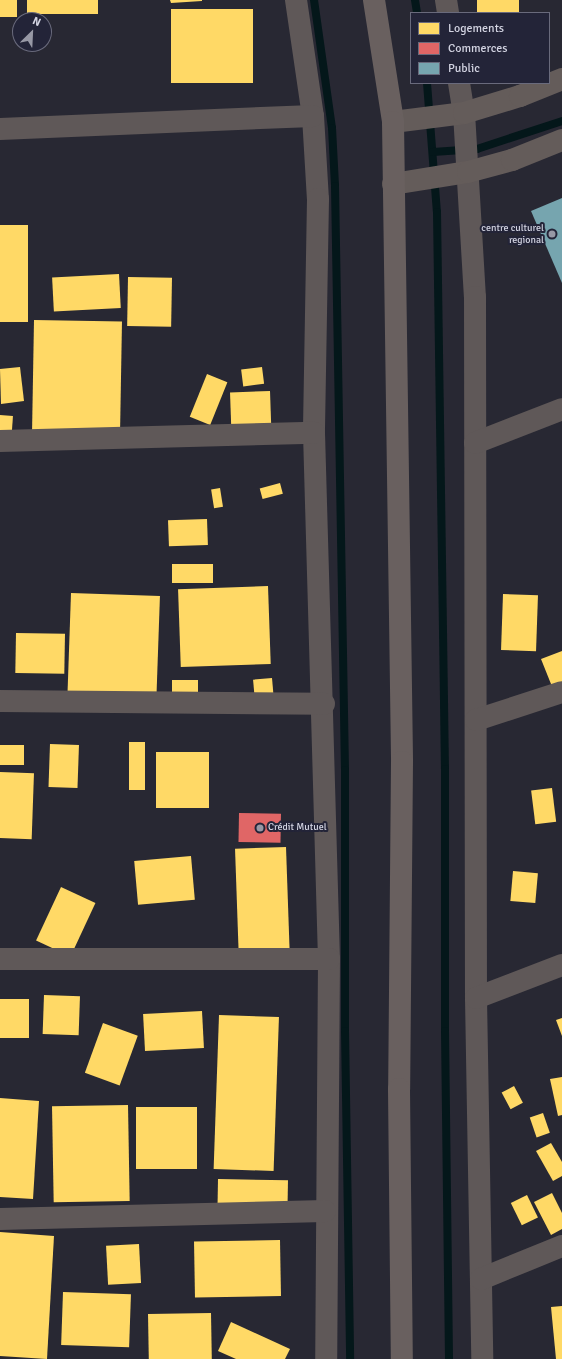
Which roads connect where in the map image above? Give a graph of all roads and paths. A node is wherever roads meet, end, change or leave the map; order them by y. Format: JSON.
{"nodes":[{"id":1,"x":296,"y":0,"type":"edge"},
{"id":2,"x":374,"y":0,"type":"edge"},
{"id":3,"x":446,"y":0,"type":"edge"},
{"id":4,"x":448,"y":12,"type":"edge"},
{"id":5,"x":562,"y":80,"type":"edge"},
{"id":6,"x":459,"y":84,"type":"edge"},
{"id":7,"x":454,"y":114,"type":"junction"},
{"id":8,"x":313,"y":116,"type":"junction"},
{"id":9,"x":392,"y":122,"type":"junction"},
{"id":10,"x":0,"y":129,"type":"edge"},
{"id":11,"x":562,"y":140,"type":"edge"},
{"id":12,"x":468,"y":172,"type":"junction"},
{"id":13,"x":393,"y":184,"type":"junction"},
{"id":14,"x":562,"y":409,"type":"edge"},
{"id":15,"x":314,"y":433,"type":"junction"},
{"id":16,"x":0,"y":441,"type":"edge"},
{"id":17,"x":475,"y":443,"type":"junction"},
{"id":18,"x":562,"y":692,"type":"edge"},
{"id":19,"x":0,"y":701,"type":"edge"},
{"id":20,"x":324,"y":704,"type":"junction"},
{"id":21,"x":476,"y":720,"type":"junction"},
{"id":22,"x":0,"y":959,"type":"edge"},
{"id":23,"x":329,"y":959,"type":"junction"},
{"id":24,"x":562,"y":965,"type":"edge"},
{"id":25,"x":476,"y":998,"type":"junction"},
{"id":26,"x":325,"y":1211,"type":"junction"},
{"id":27,"x":0,"y":1219,"type":"edge"},
{"id":28,"x":562,"y":1246,"type":"edge"},
{"id":29,"x":480,"y":1278,"type":"junction"},
{"id":30,"x":326,"y":1359,"type":"edge"},
{"id":31,"x":402,"y":1359,"type":"edge"},
{"id":32,"x":482,"y":1359,"type":"edge"}],
"edges":[{"from":1,"to":8,"type":"street"},
{"from":2,"to":9,"type":"highway"},
{"from":3,"to":4,"type":"street"},
{"from":5,"to":7,"type":"street"},
{"from":6,"to":7,"type":"street"},
{"from":7,"to":9,"type":"street"},
{"from":7,"to":12,"type":"street"},
{"from":8,"to":10,"type":"street"},
{"from":8,"to":15,"type":"street"},
{"from":9,"to":13,"type":"highway"},
{"from":11,"to":12,"type":"street"},
{"from":12,"to":13,"type":"street"},
{"from":12,"to":17,"type":"street"},
{"from":13,"to":31,"type":"highway"},
{"from":14,"to":17,"type":"street"},
{"from":15,"to":16,"type":"street"},
{"from":15,"to":20,"type":"street"},
{"from":17,"to":21,"type":"street"},
{"from":18,"to":21,"type":"street"},
{"from":19,"to":20,"type":"street"},
{"from":20,"to":23,"type":"street"},
{"from":21,"to":25,"type":"street"},
{"from":22,"to":23,"type":"street"},
{"from":23,"to":26,"type":"street"},
{"from":24,"to":25,"type":"street"},
{"from":25,"to":29,"type":"street"},
{"from":26,"to":27,"type":"street"},
{"from":26,"to":30,"type":"street"},
{"from":28,"to":29,"type":"street"},
{"from":29,"to":32,"type":"street"}]}
